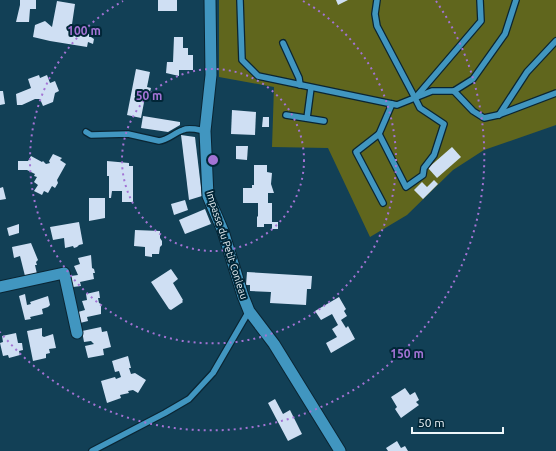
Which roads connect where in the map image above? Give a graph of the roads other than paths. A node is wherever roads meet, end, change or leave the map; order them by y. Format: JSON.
{"nodes":[{"id":1,"x":210,"y":0,"type":"edge"},
{"id":2,"x":240,"y":0,"type":"edge"},
{"id":3,"x":377,"y":0,"type":"edge"},
{"id":4,"x":480,"y":0,"type":"edge"},
{"id":5,"x":516,"y":0,"type":"edge"},
{"id":6,"x":556,"y":41,"type":"edge"},
{"id":7,"x":283,"y":42,"type":"dead end"},
{"id":8,"x":300,"y":85,"type":"junction"},
{"id":9,"x":311,"y":88,"type":"junction"},
{"id":10,"x":454,"y":91,"type":"junction"},
{"id":11,"x":556,"y":93,"type":"edge"},
{"id":12,"x":416,"y":98,"type":"junction"},
{"id":13,"x":392,"y":104,"type":"junction"},
{"id":14,"x":286,"y":115,"type":"dead end"},
{"id":15,"x":498,"y":115,"type":"junction"},
{"id":16,"x":307,"y":118,"type":"junction"},
{"id":17,"x":324,"y":121,"type":"dead end"},
{"id":18,"x":206,"y":131,"type":"junction"},
{"id":19,"x":86,"y":132,"type":"dead end"},
{"id":20,"x":378,"y":134,"type":"junction"},
{"id":21,"x":383,"y":203,"type":"dead end"},
{"id":22,"x":0,"y":287,"type":"edge"},
{"id":23,"x":249,"y":311,"type":"junction"},
{"id":24,"x":77,"y":334,"type":"dead end"},
{"id":25,"x":92,"y":451,"type":"edge"},
{"id":26,"x":340,"y":451,"type":"edge"}],
"edges":[{"from":1,"to":18,"type":"street","name":"Impasse du Petit Conleau"},
{"from":2,"to":8,"type":"lane"},
{"from":3,"to":12,"type":"lane"},
{"from":4,"to":12,"type":"lane"},
{"from":5,"to":10,"type":"lane"},
{"from":6,"to":15,"type":"lane"},
{"from":7,"to":8,"type":"lane"},
{"from":8,"to":9,"type":"lane"},
{"from":9,"to":13,"type":"lane"},
{"from":9,"to":16,"type":"lane"},
{"from":10,"to":12,"type":"lane"},
{"from":10,"to":15,"type":"lane"},
{"from":11,"to":15,"type":"lane"},
{"from":12,"to":13,"type":"lane"},
{"from":12,"to":20,"type":"lane"},
{"from":13,"to":20,"type":"lane"},
{"from":14,"to":16,"type":"lane"},
{"from":16,"to":17,"type":"lane"},
{"from":18,"to":19,"type":"lane"},
{"from":18,"to":23,"type":"street","name":"Impasse du Petit Conleau"},
{"from":20,"to":21,"type":"lane"},
{"from":22,"to":24,"type":"street"},
{"from":23,"to":25,"type":"lane","name":"Impasse du Petit Conleau"},
{"from":23,"to":26,"type":"street","name":"Impasse du Petit Conleau"}]}
